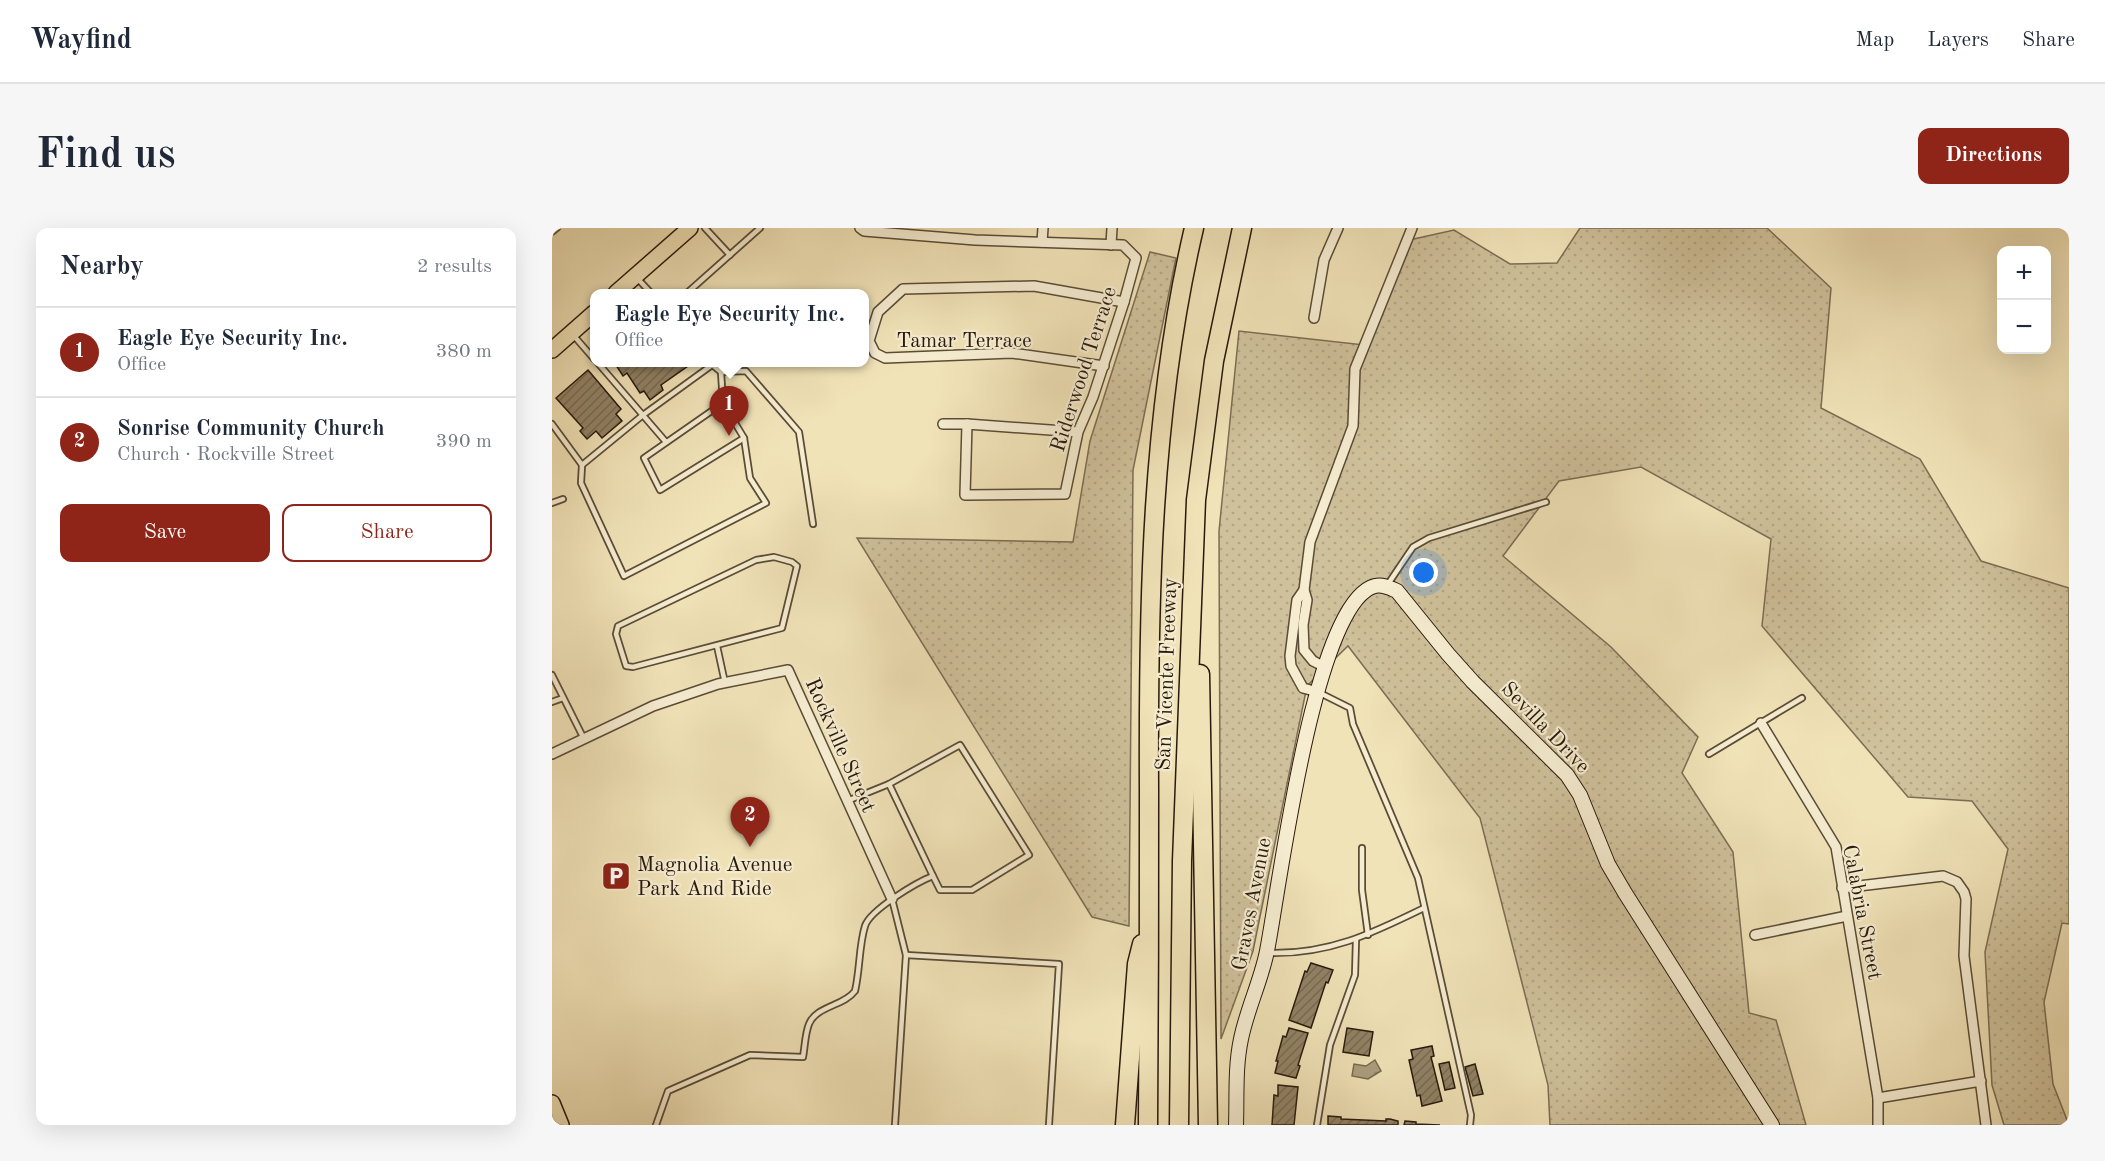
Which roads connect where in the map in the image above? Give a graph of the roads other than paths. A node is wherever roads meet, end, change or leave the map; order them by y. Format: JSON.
{"nodes":[{"id":1,"x":557,"y":228,"type":"edge"},
{"id":2,"x":690,"y":228,"type":"edge"},
{"id":3,"x":705,"y":228,"type":"edge"},
{"id":4,"x":760,"y":228,"type":"edge"},
{"id":5,"x":860,"y":228,"type":"edge"},
{"id":6,"x":1043,"y":228,"type":"edge"},
{"id":7,"x":1112,"y":228,"type":"edge"},
{"id":8,"x":1194,"y":228,"type":"edge"},
{"id":9,"x":1242,"y":228,"type":"edge"},
{"id":10,"x":1338,"y":228,"type":"edge"},
{"id":11,"x":1412,"y":228,"type":"edge"},
{"id":12,"x":976,"y":229,"type":"edge"},
{"id":13,"x":906,"y":231,"type":"edge"},
{"id":14,"x":552,"y":232,"type":"edge"},
{"id":15,"x":975,"y":240,"type":"junction"},
{"id":16,"x":1042,"y":242,"type":"junction"},
{"id":17,"x":1111,"y":245,"type":"junction"},
{"id":18,"x":730,"y":255,"type":"junction"},
{"id":19,"x":635,"y":276,"type":"junction"},
{"id":20,"x":621,"y":289,"type":"edge"},
{"id":21,"x":647,"y":289,"type":"edge"},
{"id":22,"x":693,"y":289,"type":"edge"},
{"id":23,"x":1124,"y":302,"type":"junction"},
{"id":24,"x":590,"y":317,"type":"edge"},
{"id":25,"x":1314,"y":318,"type":"dead end"},
{"id":26,"x":572,"y":333,"type":"junction"},
{"id":27,"x":869,"y":338,"type":"edge"},
{"id":28,"x":869,"y":343,"type":"edge"},
{"id":29,"x":552,"y":350,"type":"edge"},
{"id":30,"x":590,"y":354,"type":"edge"},
{"id":31,"x":1104,"y":366,"type":"junction"},
{"id":32,"x":603,"y":367,"type":"edge"},
{"id":33,"x":706,"y":367,"type":"edge"},
{"id":34,"x":714,"y":367,"type":"edge"},
{"id":35,"x":721,"y":372,"type":"junction"},
{"id":36,"x":723,"y":403,"type":"junction"},
{"id":37,"x":643,"y":415,"type":"junction"},
{"id":38,"x":552,"y":424,"type":"edge"},
{"id":39,"x":943,"y":424,"type":"dead end"},
{"id":40,"x":967,"y":424,"type":"junction"},
{"id":41,"x":1078,"y":432,"type":"junction"},
{"id":42,"x":744,"y":438,"type":"junction"},
{"id":43,"x":666,"y":442,"type":"junction"},
{"id":44,"x":582,"y":465,"type":"junction"},
{"id":45,"x":563,"y":499,"type":"dead end"},
{"id":46,"x":1196,"y":500,"type":"junction"},
{"id":47,"x":1546,"y":502,"type":"dead end"},
{"id":48,"x":552,"y":503,"type":"edge"},
{"id":49,"x":813,"y":524,"type":"dead end"},
{"id":50,"x":1386,"y":586,"type":"junction"},
{"id":51,"x":1304,"y":590,"type":"junction"},
{"id":52,"x":717,"y":646,"type":"junction"},
{"id":53,"x":1325,"y":667,"type":"junction"},
{"id":54,"x":552,"y":675,"type":"edge"},
{"id":55,"x":725,"y":683,"type":"junction"},
{"id":56,"x":1318,"y":692,"type":"junction"},
{"id":57,"x":563,"y":698,"type":"junction"},
{"id":58,"x":1802,"y":698,"type":"dead end"},
{"id":59,"x":552,"y":702,"type":"edge"},
{"id":60,"x":1761,"y":723,"type":"junction"},
{"id":61,"x":584,"y":740,"type":"junction"},
{"id":62,"x":552,"y":754,"type":"edge"},
{"id":63,"x":1709,"y":754,"type":"dead end"},
{"id":64,"x":889,"y":784,"type":"junction"},
{"id":65,"x":847,"y":801,"type":"junction"},
{"id":66,"x":1362,"y":848,"type":"dead end"},
{"id":67,"x":933,"y":876,"type":"junction"},
{"id":68,"x":1842,"y":888,"type":"junction"},
{"id":69,"x":892,"y":899,"type":"junction"},
{"id":70,"x":1424,"y":908,"type":"junction"},
{"id":71,"x":1149,"y":913,"type":"junction"},
{"id":72,"x":1847,"y":916,"type":"junction"},
{"id":73,"x":1368,"y":935,"type":"junction"},
{"id":74,"x":1755,"y":935,"type":"dead end"},
{"id":75,"x":1356,"y":940,"type":"junction"},
{"id":76,"x":1267,"y":953,"type":"junction"},
{"id":77,"x":906,"y":955,"type":"junction"},
{"id":78,"x":1981,"y":1081,"type":"junction"},
{"id":79,"x":1878,"y":1098,"type":"junction"},
{"id":80,"x":552,"y":1103,"type":"edge"},
{"id":81,"x":561,"y":1125,"type":"edge"},
{"id":82,"x":656,"y":1125,"type":"edge"},
{"id":83,"x":895,"y":1125,"type":"edge"},
{"id":84,"x":1049,"y":1125,"type":"edge"},
{"id":85,"x":1125,"y":1125,"type":"edge"},
{"id":86,"x":1148,"y":1125,"type":"edge"},
{"id":87,"x":1179,"y":1125,"type":"edge"},
{"id":88,"x":1208,"y":1125,"type":"edge"},
{"id":89,"x":1236,"y":1125,"type":"edge"},
{"id":90,"x":1317,"y":1125,"type":"edge"},
{"id":91,"x":1470,"y":1125,"type":"edge"},
{"id":92,"x":1772,"y":1125,"type":"edge"},
{"id":93,"x":1878,"y":1125,"type":"edge"},
{"id":94,"x":1986,"y":1125,"type":"edge"}],
"edges":[{"from":1,"to":14,"type":"lane"},
{"from":2,"to":19,"type":"main road"},
{"from":3,"to":18,"type":"lane"},
{"from":4,"to":18,"type":"lane"},
{"from":5,"to":13,"type":"street","name":"Riderwood Terrace"},
{"from":6,"to":16,"type":"street"},
{"from":7,"to":17,"type":"street"},
{"from":8,"to":71,"type":"highway","name":"San Vicente Freeway"},
{"from":9,"to":46,"type":"highway","name":"San Vicente Freeway"},
{"from":10,"to":25,"type":"street"},
{"from":11,"to":51,"type":"street"},
{"from":12,"to":15,"type":"street"},
{"from":13,"to":15,"type":"street","name":"Riderwood Terrace"},
{"from":15,"to":16,"type":"street","name":"Riderwood Terrace"},
{"from":16,"to":17,"type":"street","name":"Riderwood Terrace"},
{"from":17,"to":23,"type":"street","name":"Riderwood Terrace"},
{"from":18,"to":22,"type":"lane"},
{"from":19,"to":20,"type":"main road"},
{"from":19,"to":21,"type":"lane"},
{"from":23,"to":27,"type":"street","name":"Tamar Terrace"},
{"from":23,"to":31,"type":"street","name":"Riderwood Terrace"},
{"from":24,"to":26,"type":"main road"},
{"from":26,"to":29,"type":"main road"},
{"from":26,"to":30,"type":"lane"},
{"from":28,"to":31,"type":"street","name":"Tamar Terrace"},
{"from":31,"to":41,"type":"street","name":"Riderwood Terrace"},
{"from":32,"to":37,"type":"lane"},
{"from":33,"to":37,"type":"lane"},
{"from":34,"to":35,"type":"lane"},
{"from":35,"to":36,"type":"lane"},
{"from":35,"to":49,"type":"lane"},
{"from":36,"to":42,"type":"lane"},
{"from":36,"to":43,"type":"lane"},
{"from":37,"to":43,"type":"lane"},
{"from":37,"to":44,"type":"lane"},
{"from":38,"to":44,"type":"lane"},
{"from":39,"to":40,"type":"street"},
{"from":40,"to":41,"type":"street"},
{"from":40,"to":41,"type":"street","name":"Riderwood Terrace"},
{"from":42,"to":43,"type":"lane"},
{"from":42,"to":44,"type":"lane"},
{"from":45,"to":48,"type":"lane"},
{"from":46,"to":87,"type":"highway","name":"San Vicente Freeway"},
{"from":46,"to":88,"type":"highway"},
{"from":47,"to":50,"type":"lane"},
{"from":50,"to":53,"type":"street"},
{"from":50,"to":92,"type":"street","name":"Sevilla Drive"},
{"from":51,"to":53,"type":"street"},
{"from":51,"to":56,"type":"street"},
{"from":52,"to":52,"type":"lane"},
{"from":52,"to":55,"type":"lane"},
{"from":53,"to":56,"type":"street"},
{"from":54,"to":57,"type":"lane"},
{"from":55,"to":61,"type":"street","name":"Rockville Street"},
{"from":55,"to":65,"type":"street","name":"Rockville Street"},
{"from":56,"to":70,"type":"lane"},
{"from":56,"to":76,"type":"street","name":"Graves Avenue"},
{"from":57,"to":59,"type":"lane"},
{"from":57,"to":61,"type":"lane"},
{"from":58,"to":60,"type":"lane"},
{"from":60,"to":63,"type":"lane"},
{"from":60,"to":68,"type":"street","name":"Calabria Street"},
{"from":61,"to":62,"type":"street","name":"Rockville Street"},
{"from":64,"to":65,"type":"lane"},
{"from":64,"to":67,"type":"lane"},
{"from":64,"to":67,"type":"lane"},
{"from":65,"to":69,"type":"street","name":"Rockville Street"},
{"from":66,"to":73,"type":"lane"},
{"from":67,"to":69,"type":"lane"},
{"from":68,"to":72,"type":"street","name":"Calabria Street"},
{"from":68,"to":78,"type":"street"},
{"from":69,"to":77,"type":"lane"},
{"from":69,"to":82,"type":"lane"},
{"from":70,"to":73,"type":"lane"},
{"from":70,"to":91,"type":"lane"},
{"from":71,"to":85,"type":"highway"},
{"from":71,"to":86,"type":"highway","name":"San Vicente Freeway"},
{"from":72,"to":74,"type":"street"},
{"from":72,"to":79,"type":"street","name":"Calabria Street"},
{"from":73,"to":75,"type":"lane"},
{"from":75,"to":76,"type":"lane"},
{"from":75,"to":90,"type":"lane"},
{"from":76,"to":89,"type":"street","name":"Graves Avenue"},
{"from":77,"to":83,"type":"lane"},
{"from":77,"to":84,"type":"lane"},
{"from":78,"to":79,"type":"street"},
{"from":78,"to":94,"type":"street"},
{"from":79,"to":93,"type":"street","name":"Calabria Street"},
{"from":80,"to":81,"type":"main road"}]}
